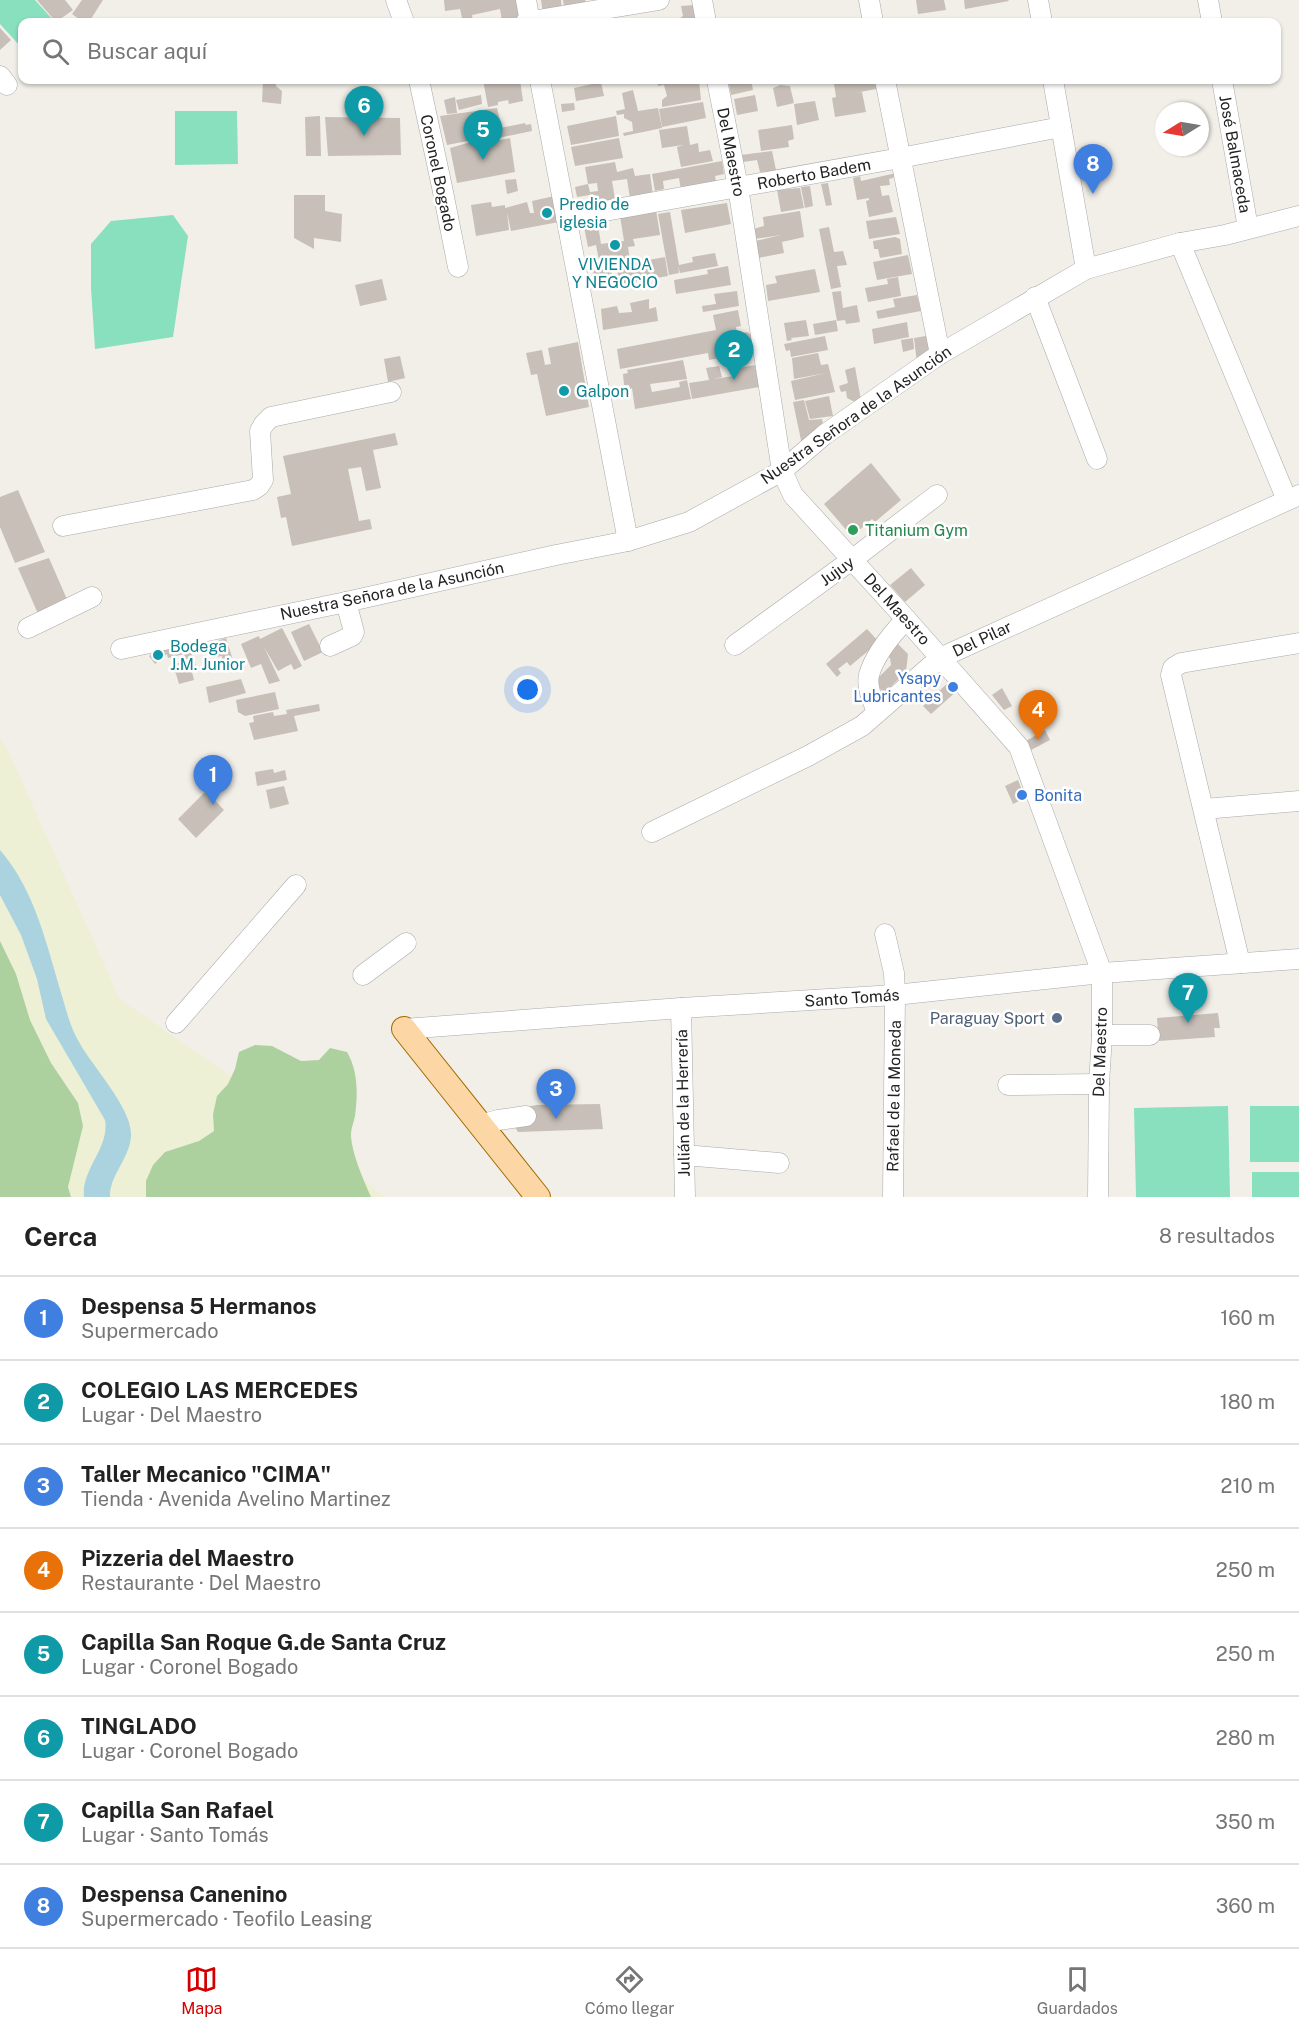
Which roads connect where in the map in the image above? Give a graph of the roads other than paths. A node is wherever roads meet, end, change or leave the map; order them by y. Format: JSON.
{"nodes":[{"id":1,"x":396,"y":0,"type":"edge"},
{"id":2,"x":526,"y":0,"type":"edge"},
{"id":3,"x":659,"y":0,"type":"edge"},
{"id":4,"x":702,"y":0,"type":"edge"},
{"id":5,"x":869,"y":0,"type":"edge"},
{"id":6,"x":1038,"y":0,"type":"edge"},
{"id":7,"x":1208,"y":0,"type":"edge"},
{"id":8,"x":403,"y":18,"type":"edge"},
{"id":9,"x":528,"y":18,"type":"edge"},
{"id":10,"x":552,"y":18,"type":"edge"},
{"id":11,"x":705,"y":18,"type":"edge"},
{"id":12,"x":872,"y":18,"type":"edge"},
{"id":13,"x":1041,"y":18,"type":"edge"},
{"id":14,"x":1211,"y":18,"type":"edge"},
{"id":15,"x":419,"y":84,"type":"edge"},
{"id":16,"x":541,"y":84,"type":"edge"},
{"id":17,"x":718,"y":84,"type":"edge"},
{"id":18,"x":886,"y":84,"type":"edge"},
{"id":19,"x":1054,"y":84,"type":"edge"},
{"id":20,"x":1223,"y":84,"type":"edge"},
{"id":21,"x":1061,"y":127,"type":"junction"},
{"id":22,"x":900,"y":158,"type":"junction"},
{"id":23,"x":738,"y":187,"type":"junction"},
{"id":24,"x":1299,"y":216,"type":"edge"},
{"id":25,"x":566,"y":218,"type":"junction"},
{"id":26,"x":1248,"y":228,"type":"junction"},
{"id":27,"x":1180,"y":243,"type":"junction"},
{"id":28,"x":458,"y":267,"type":"dead end"},
{"id":29,"x":1086,"y":269,"type":"junction"},
{"id":30,"x":1035,"y":297,"type":"junction"},
{"id":31,"x":940,"y":354,"type":"junction"},
{"id":32,"x":391,"y":392,"type":"dead end"},
{"id":33,"x":1097,"y":459,"type":"dead end"},
{"id":34,"x":782,"y":471,"type":"junction"},
{"id":35,"x":937,"y":495,"type":"dead end"},
{"id":36,"x":1293,"y":498,"type":"edge"},
{"id":37,"x":63,"y":526,"type":"dead end"},
{"id":38,"x":628,"y":541,"type":"junction"},
{"id":39,"x":853,"y":559,"type":"junction"},
{"id":40,"x":92,"y":597,"type":"dead end"},
{"id":41,"x":346,"y":602,"type":"junction"},
{"id":42,"x":906,"y":619,"type":"junction"},
{"id":43,"x":28,"y":628,"type":"dead end"},
{"id":44,"x":1299,"y":643,"type":"edge"},
{"id":45,"x":735,"y":645,"type":"dead end"},
{"id":46,"x":330,"y":646,"type":"dead end"},
{"id":47,"x":121,"y":649,"type":"dead end"},
{"id":48,"x":940,"y":658,"type":"junction"},
{"id":49,"x":877,"y":712,"type":"junction"},
{"id":50,"x":1299,"y":801,"type":"edge"},
{"id":51,"x":1204,"y":809,"type":"junction"},
{"id":52,"x":652,"y":832,"type":"dead end"},
{"id":53,"x":296,"y":885,"type":"dead end"},
{"id":54,"x":885,"y":934,"type":"dead end"},
{"id":55,"x":406,"y":943,"type":"dead end"},
{"id":56,"x":1299,"y":959,"type":"edge"},
{"id":57,"x":1239,"y":963,"type":"junction"},
{"id":58,"x":1102,"y":973,"type":"junction"},
{"id":59,"x":363,"y":975,"type":"dead end"},
{"id":60,"x":895,"y":995,"type":"junction"},
{"id":61,"x":681,"y":1008,"type":"junction"},
{"id":62,"x":176,"y":1023,"type":"dead end"},
{"id":63,"x":404,"y":1029,"type":"joint"},
{"id":64,"x":1102,"y":1035,"type":"junction"},
{"id":65,"x":1150,"y":1035,"type":"dead end"},
{"id":66,"x":1099,"y":1084,"type":"junction"},
{"id":67,"x":1008,"y":1085,"type":"dead end"},
{"id":68,"x":526,"y":1116,"type":"dead end"},
{"id":69,"x":480,"y":1125,"type":"junction"},
{"id":70,"x":684,"y":1155,"type":"junction"},
{"id":71,"x":779,"y":1163,"type":"dead end"},
{"id":72,"x":538,"y":1197,"type":"edge"},
{"id":73,"x":685,"y":1197,"type":"edge"},
{"id":74,"x":892,"y":1197,"type":"edge"},
{"id":75,"x":1098,"y":1197,"type":"edge"}],
"edges":[{"from":1,"to":8,"type":"street"},
{"from":2,"to":9,"type":"street"},
{"from":3,"to":10,"type":"street"},
{"from":4,"to":11,"type":"street"},
{"from":5,"to":12,"type":"street"},
{"from":6,"to":13,"type":"street"},
{"from":7,"to":14,"type":"street"},
{"from":15,"to":28,"type":"street","name":"Coronel Bogado"},
{"from":16,"to":25,"type":"street"},
{"from":17,"to":23,"type":"street","name":"Del Maestro"},
{"from":18,"to":22,"type":"street"},
{"from":19,"to":21,"type":"street"},
{"from":20,"to":26,"type":"street","name":"José Balmaceda"},
{"from":21,"to":22,"type":"street","name":"Roberto Badem"},
{"from":21,"to":29,"type":"street"},
{"from":22,"to":23,"type":"street","name":"Roberto Badem"},
{"from":22,"to":31,"type":"street"},
{"from":23,"to":25,"type":"street","name":"Roberto Badem"},
{"from":23,"to":34,"type":"street","name":"Del Maestro"},
{"from":24,"to":26,"type":"street","name":"Nuestra Señora de la Asunción"},
{"from":25,"to":38,"type":"street"},
{"from":26,"to":27,"type":"street","name":"Nuestra Señora de la Asunción"},
{"from":27,"to":29,"type":"street","name":"Nuestra Señora de la Asunción"},
{"from":27,"to":36,"type":"street"},
{"from":29,"to":30,"type":"street","name":"Nuestra Señora de la Asunción"},
{"from":30,"to":31,"type":"street","name":"Nuestra Señora de la Asunción"},
{"from":30,"to":33,"type":"street"},
{"from":31,"to":34,"type":"street","name":"Nuestra Señora de la Asunción"},
{"from":32,"to":37,"type":"street"},
{"from":34,"to":38,"type":"street","name":"Nuestra Señora de la Asunción"},
{"from":34,"to":39,"type":"street","name":"Del Maestro"},
{"from":35,"to":39,"type":"street","name":"Jujuy"},
{"from":36,"to":48,"type":"street","name":"Del Pilar"},
{"from":38,"to":41,"type":"street","name":"Nuestra Señora de la Asunción"},
{"from":39,"to":42,"type":"street","name":"Del Maestro"},
{"from":39,"to":45,"type":"street","name":"Jujuy"},
{"from":40,"to":43,"type":"street"},
{"from":41,"to":46,"type":"street"},
{"from":41,"to":47,"type":"street","name":"Nuestra Señora de la Asunción"},
{"from":42,"to":48,"type":"street","name":"Del Maestro"},
{"from":42,"to":49,"type":"street"},
{"from":44,"to":51,"type":"street"},
{"from":48,"to":49,"type":"street","name":"Del Pilar"},
{"from":48,"to":58,"type":"street","name":"Del Maestro"},
{"from":49,"to":52,"type":"street","name":"Del Pilar"},
{"from":50,"to":51,"type":"street"},
{"from":51,"to":57,"type":"street"},
{"from":53,"to":62,"type":"street"},
{"from":54,"to":60,"type":"street","name":"Rafael de la Moneda"},
{"from":55,"to":59,"type":"street"},
{"from":56,"to":57,"type":"street","name":"Santo Tomás"},
{"from":57,"to":58,"type":"street","name":"Santo Tomás"},
{"from":58,"to":60,"type":"street","name":"Santo Tomás"},
{"from":58,"to":64,"type":"street","name":"Del Maestro"},
{"from":60,"to":61,"type":"street","name":"Santo Tomás"},
{"from":60,"to":74,"type":"street","name":"Rafael de la Moneda"},
{"from":61,"to":63,"type":"street","name":"Santo Tomás"},
{"from":61,"to":70,"type":"street","name":"Julián de la Herrería"},
{"from":63,"to":69,"type":"main road"},
{"from":64,"to":65,"type":"street"},
{"from":64,"to":66,"type":"street","name":"Del Maestro"},
{"from":66,"to":67,"type":"street"},
{"from":66,"to":75,"type":"street","name":"Del Maestro"},
{"from":68,"to":69,"type":"street"},
{"from":69,"to":72,"type":"main road"},
{"from":70,"to":71,"type":"street"},
{"from":70,"to":73,"type":"street","name":"Julián de la Herrería"}]}
